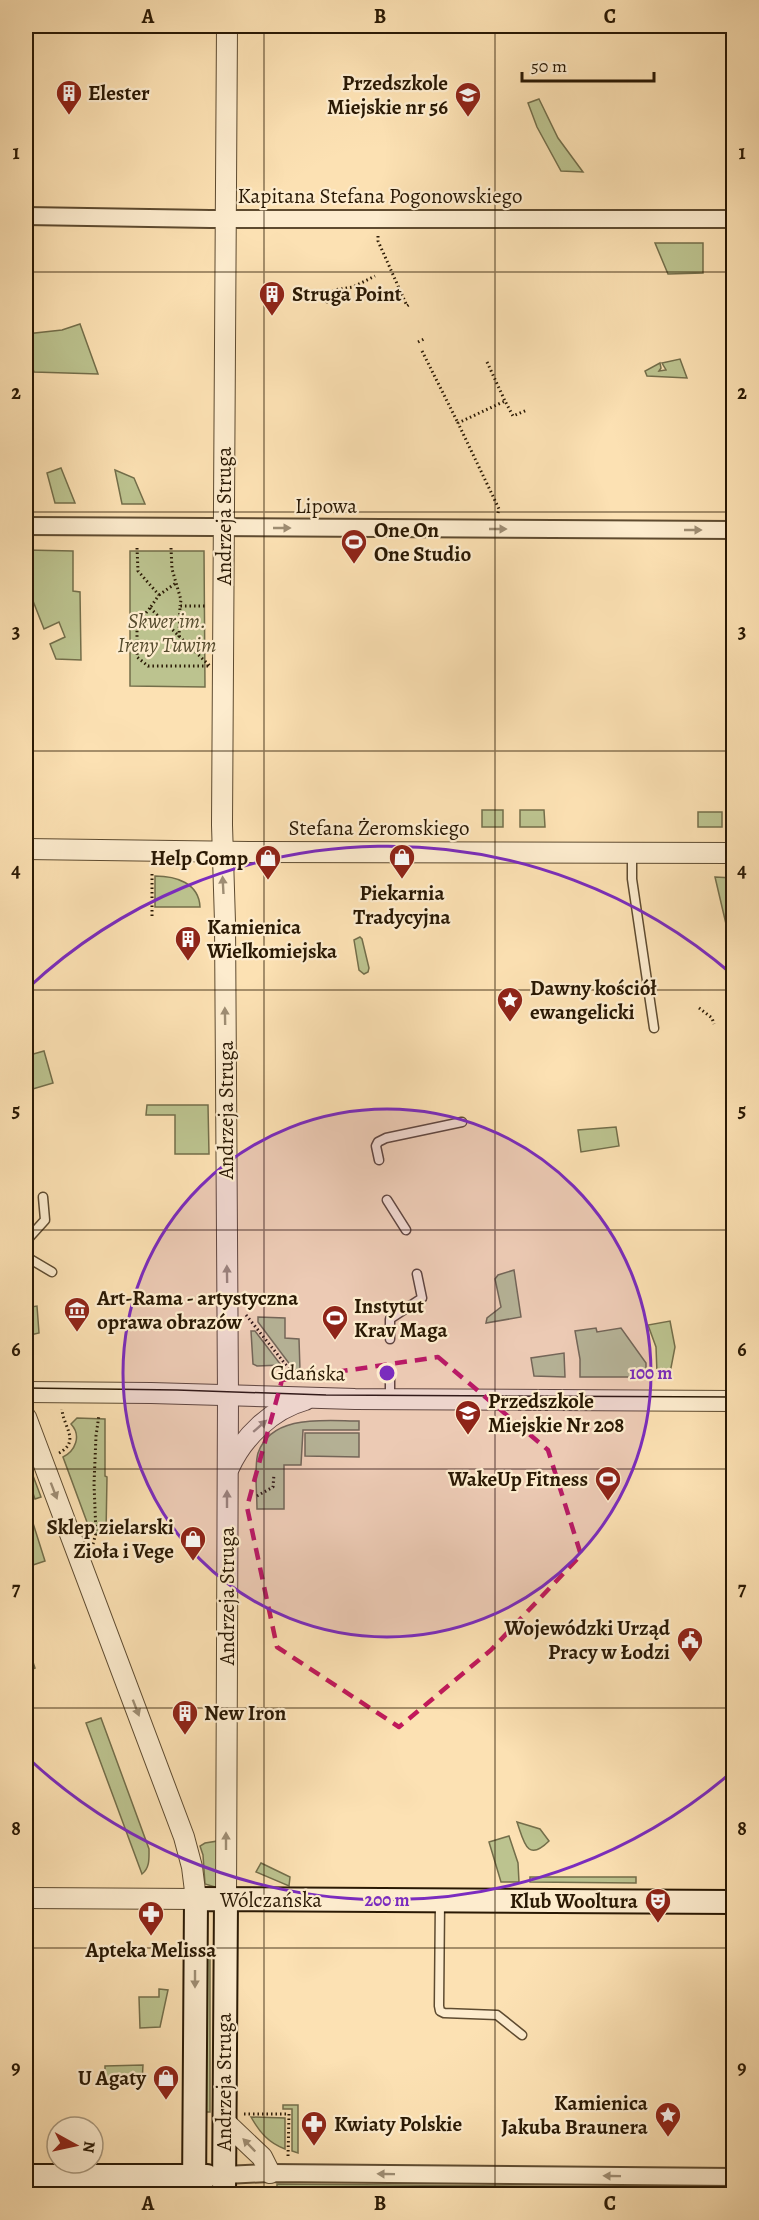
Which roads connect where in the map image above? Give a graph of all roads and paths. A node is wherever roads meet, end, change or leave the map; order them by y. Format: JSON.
{"nodes":[{"id":1,"x":227,"y":26,"type":"edge"},
{"id":2,"x":26,"y":216,"type":"edge"},
{"id":3,"x":226,"y":219,"type":"junction"},
{"id":4,"x":734,"y":219,"type":"edge"},
{"id":5,"x":378,"y":236,"type":"dead end"},
{"id":6,"x":375,"y":276,"type":"dead end"},
{"id":7,"x":326,"y":303,"type":"dead end"},
{"id":8,"x":410,"y":304,"type":"dead end"},
{"id":9,"x":424,"y":339,"type":"dead end"},
{"id":10,"x":418,"y":342,"type":"dead end"},
{"id":11,"x":422,"y":351,"type":"dead end"},
{"id":12,"x":487,"y":362,"type":"dead end"},
{"id":13,"x":505,"y":402,"type":"junction"},
{"id":14,"x":528,"y":410,"type":"dead end"},
{"id":15,"x":458,"y":423,"type":"junction"},
{"id":16,"x":498,"y":509,"type":"dead end"},
{"id":17,"x":26,"y":526,"type":"edge"},
{"id":18,"x":224,"y":528,"type":"junction"},
{"id":19,"x":734,"y":530,"type":"edge"},
{"id":20,"x":137,"y":548,"type":"dead end"},
{"id":21,"x":171,"y":548,"type":"dead end"},
{"id":22,"x":176,"y":584,"type":"junction"},
{"id":23,"x":159,"y":595,"type":"junction"},
{"id":24,"x":180,"y":606,"type":"junction"},
{"id":25,"x":210,"y":606,"type":"dead end"},
{"id":26,"x":150,"y":608,"type":"junction"},
{"id":27,"x":179,"y":637,"type":"junction"},
{"id":28,"x":26,"y":849,"type":"edge"},
{"id":29,"x":222,"y":852,"type":"junction"},
{"id":30,"x":632,"y":852,"type":"junction"},
{"id":31,"x":734,"y":852,"type":"edge"},
{"id":32,"x":152,"y":871,"type":"dead end"},
{"id":33,"x":152,"y":916,"type":"dead end"},
{"id":34,"x":699,"y":1008,"type":"dead end"},
{"id":35,"x":714,"y":1024,"type":"dead end"},
{"id":36,"x":654,"y":1028,"type":"dead end"},
{"id":37,"x":462,"y":1122,"type":"dead end"},
{"id":38,"x":379,"y":1160,"type":"dead end"},
{"id":39,"x":43,"y":1197,"type":"dead end"},
{"id":40,"x":387,"y":1200,"type":"dead end"},
{"id":41,"x":406,"y":1230,"type":"dead end"},
{"id":42,"x":26,"y":1241,"type":"edge"},
{"id":43,"x":26,"y":1261,"type":"edge"},
{"id":44,"x":52,"y":1272,"type":"dead end"},
{"id":45,"x":417,"y":1274,"type":"dead end"},
{"id":46,"x":245,"y":1314,"type":"dead end"},
{"id":47,"x":390,"y":1339,"type":"dead end"},
{"id":48,"x":294,"y":1375,"type":"dead end"},
{"id":49,"x":390,"y":1375,"type":"dead end"},
{"id":50,"x":26,"y":1392,"type":"edge"},
{"id":51,"x":228,"y":1395,"type":"junction"},
{"id":52,"x":312,"y":1398,"type":"junction"},
{"id":53,"x":390,"y":1399,"type":"junction"},
{"id":54,"x":734,"y":1401,"type":"edge"},
{"id":55,"x":62,"y":1407,"type":"dead end"},
{"id":56,"x":99,"y":1415,"type":"dead end"},
{"id":57,"x":26,"y":1417,"type":"edge"},
{"id":58,"x":59,"y":1453,"type":"dead end"},
{"id":59,"x":227,"y":1473,"type":"junction"},
{"id":60,"x":274,"y":1474,"type":"dead end"},
{"id":61,"x":257,"y":1496,"type":"dead end"},
{"id":62,"x":93,"y":1545,"type":"dead end"},
{"id":63,"x":26,"y":1898,"type":"edge"},
{"id":64,"x":196,"y":1899,"type":"junction"},
{"id":65,"x":226,"y":1900,"type":"junction"},
{"id":66,"x":440,"y":1900,"type":"junction"},
{"id":67,"x":734,"y":1902,"type":"edge"},
{"id":68,"x":522,"y":2035,"type":"dead end"},
{"id":69,"x":233,"y":2118,"type":"junction"},
{"id":70,"x":288,"y":2157,"type":"dead end"},
{"id":71,"x":270,"y":2173,"type":"junction"},
{"id":72,"x":26,"y":2176,"type":"edge"},
{"id":73,"x":734,"y":2177,"type":"edge"},
{"id":74,"x":224,"y":2185,"type":"edge"},
{"id":75,"x":194,"y":2186,"type":"edge"}],
"edges":[{"from":1,"to":3,"type":"street","name":"Andrzeja Struga"},
{"from":2,"to":3,"type":"street","name":"Kapitana Stefana Pogonowskiego"},
{"from":3,"to":4,"type":"street","name":"Kapitana Stefana Pogonowskiego"},
{"from":3,"to":18,"type":"street","name":"Andrzeja Struga"},
{"from":5,"to":8,"type":"path"},
{"from":6,"to":7,"type":"path"},
{"from":9,"to":10,"type":"path"},
{"from":11,"to":15,"type":"path"},
{"from":12,"to":13,"type":"path"},
{"from":13,"to":14,"type":"path"},
{"from":13,"to":15,"type":"path"},
{"from":15,"to":16,"type":"path"},
{"from":17,"to":18,"type":"street","name":"Lipowa"},
{"from":18,"to":19,"type":"street","name":"Lipowa","one_way":true},
{"from":18,"to":29,"type":"street","name":"Andrzeja Struga"},
{"from":20,"to":23,"type":"path"},
{"from":21,"to":22,"type":"path"},
{"from":22,"to":23,"type":"path"},
{"from":22,"to":24,"type":"path"},
{"from":23,"to":26,"type":"path"},
{"from":24,"to":25,"type":"path"},
{"from":24,"to":27,"type":"path"},
{"from":26,"to":27,"type":"path"},
{"from":26,"to":27,"type":"path"},
{"from":28,"to":29,"type":"street","name":"Stefana Żeromskiego"},
{"from":29,"to":30,"type":"street","name":"Stefana Żeromskiego"},
{"from":51,"to":29,"type":"street","name":"Andrzeja Struga","one_way":true},
{"from":30,"to":31,"type":"street","name":"Stefana Żeromskiego"},
{"from":30,"to":36,"type":"lane"},
{"from":32,"to":33,"type":"path"},
{"from":34,"to":35,"type":"path"},
{"from":37,"to":38,"type":"lane"},
{"from":39,"to":42,"type":"lane"},
{"from":40,"to":41,"type":"lane"},
{"from":43,"to":44,"type":"lane"},
{"from":45,"to":47,"type":"lane"},
{"from":46,"to":48,"type":"path"},
{"from":49,"to":53,"type":"lane"},
{"from":50,"to":51,"type":"street","name":"Gdańska"},
{"from":51,"to":52,"type":"street","name":"Gdańska"},
{"from":51,"to":59,"type":"street","name":"Andrzeja Struga"},
{"from":52,"to":53,"type":"street","name":"Gdańska"},
{"from":59,"to":52,"type":"street","one_way":true},
{"from":53,"to":54,"type":"street","name":"Gdańska"},
{"from":55,"to":58,"type":"path"},
{"from":56,"to":62,"type":"path"},
{"from":57,"to":64,"type":"street","name":"Andrzeja Struga","one_way":true},
{"from":65,"to":59,"type":"street","name":"Andrzeja Struga","one_way":true},
{"from":60,"to":61,"type":"path"},
{"from":63,"to":64,"type":"street","name":"Wólczańska"},
{"from":64,"to":65,"type":"main road","name":"Wólczańska"},
{"from":64,"to":75,"type":"main road","name":"Andrzeja Struga","one_way":true},
{"from":65,"to":66,"type":"main road","name":"Wólczańska"},
{"from":65,"to":69,"type":"main road","name":"Andrzeja Struga"},
{"from":66,"to":67,"type":"main road","name":"Wólczańska"},
{"from":66,"to":68,"type":"lane"},
{"from":69,"to":70,"type":"path"},
{"from":71,"to":69,"type":"street","one_way":true},
{"from":69,"to":74,"type":"main road","name":"Andrzeja Struga"},
{"from":73,"to":71,"type":"street","one_way":true},
{"from":71,"to":74,"type":"street"},
{"from":72,"to":75,"type":"main road"},
{"from":74,"to":75,"type":"main road"}]}
